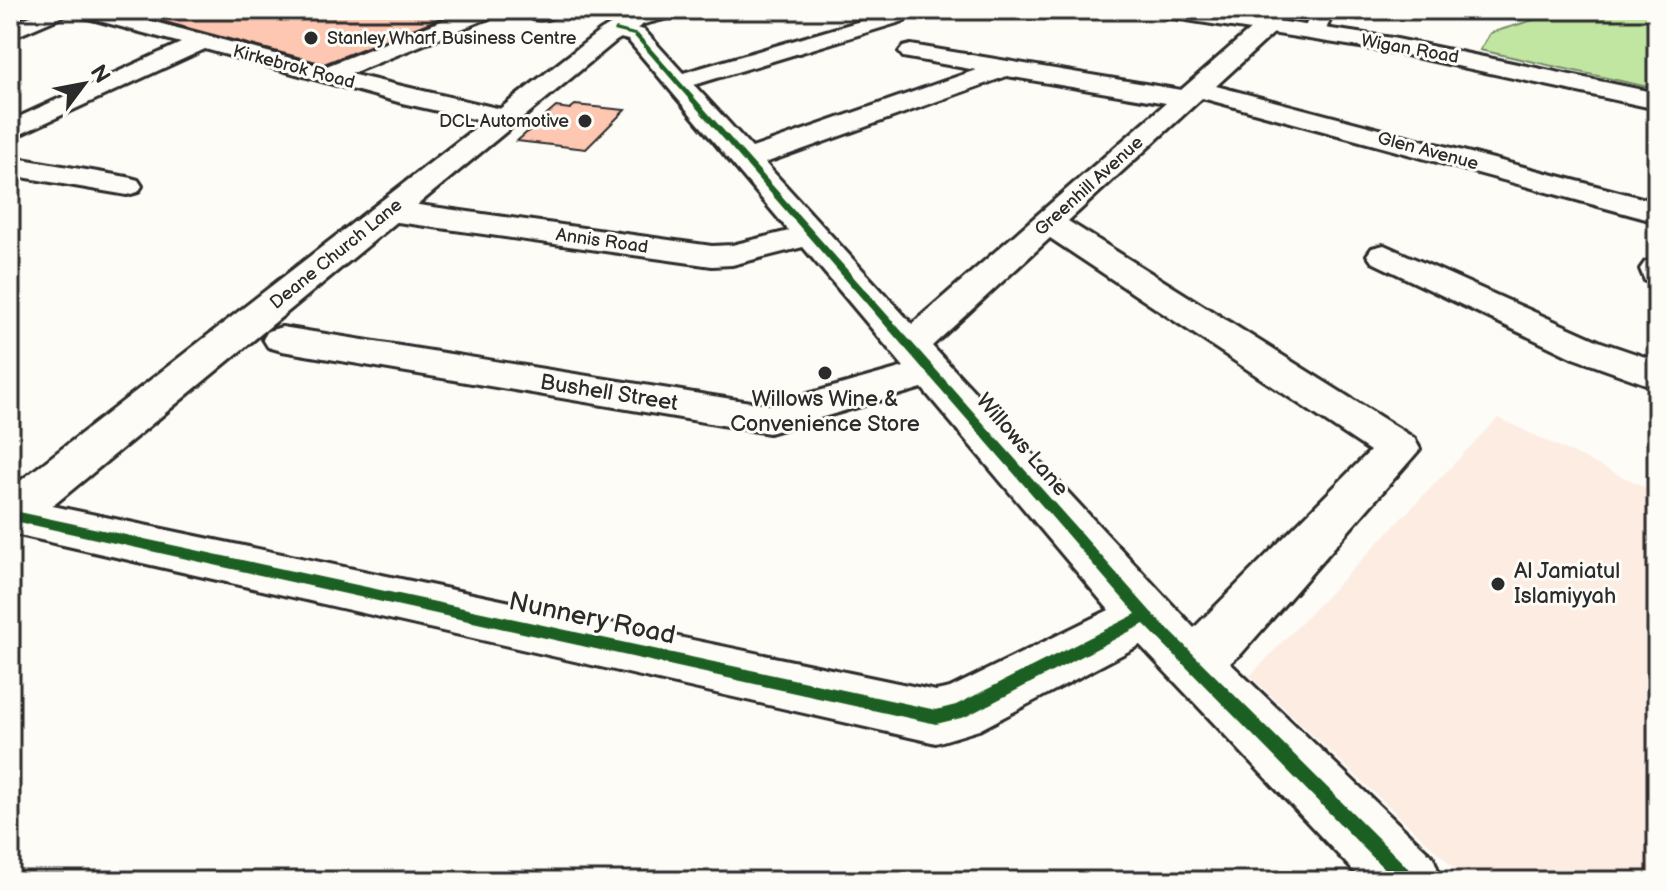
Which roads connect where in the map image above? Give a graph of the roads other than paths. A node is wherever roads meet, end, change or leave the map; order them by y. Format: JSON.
{"nodes":[{"id":1,"x":65,"y":10,"type":"edge"},
{"id":2,"x":85,"y":10,"type":"edge"},
{"id":3,"x":488,"y":10,"type":"edge"},
{"id":4,"x":671,"y":10,"type":"edge"},
{"id":5,"x":1161,"y":10,"type":"edge"},
{"id":6,"x":1323,"y":10,"type":"edge"},
{"id":7,"x":896,"y":16,"type":"dead end"},
{"id":8,"x":1269,"y":25,"type":"junction"},
{"id":9,"x":616,"y":30,"type":"junction"},
{"id":10,"x":10,"y":32,"type":"edge"},
{"id":11,"x":1314,"y":32,"type":"junction"},
{"id":12,"x":202,"y":42,"type":"junction"},
{"id":13,"x":911,"y":52,"type":"dead end"},
{"id":14,"x":1004,"y":68,"type":"junction"},
{"id":15,"x":325,"y":75,"type":"junction"},
{"id":16,"x":678,"y":82,"type":"junction"},
{"id":17,"x":1193,"y":94,"type":"junction"},
{"id":18,"x":1657,"y":101,"type":"edge"},
{"id":19,"x":505,"y":118,"type":"junction"},
{"id":20,"x":10,"y":131,"type":"edge"},
{"id":21,"x":746,"y":160,"type":"junction"},
{"id":22,"x":10,"y":166,"type":"edge"},
{"id":23,"x":127,"y":186,"type":"dead end"},
{"id":24,"x":390,"y":211,"type":"junction"},
{"id":25,"x":1657,"y":212,"type":"edge"},
{"id":26,"x":1048,"y":222,"type":"junction"},
{"id":27,"x":812,"y":235,"type":"junction"},
{"id":28,"x":1384,"y":255,"type":"dead end"},
{"id":29,"x":282,"y":339,"type":"dead end"},
{"id":30,"x":920,"y":359,"type":"junction"},
{"id":31,"x":1657,"y":375,"type":"edge"},
{"id":32,"x":10,"y":515,"type":"edge"},
{"id":33,"x":1146,"y":616,"type":"junction"},
{"id":34,"x":1189,"y":662,"type":"junction"},
{"id":35,"x":1409,"y":881,"type":"edge"}],
"edges":[{"from":1,"to":10,"type":"street"},
{"from":2,"to":12,"type":"street","name":"Kirkebrok Road"},
{"from":3,"to":15,"type":"street"},
{"from":4,"to":9,"type":"street","name":"Deane Church Lane"},
{"from":5,"to":8,"type":"street","name":"Wigan Road"},
{"from":6,"to":11,"type":"street"},
{"from":7,"to":16,"type":"street"},
{"from":8,"to":11,"type":"street","name":"Wigan Road"},
{"from":8,"to":17,"type":"street","name":"Greenhill Avenue"},
{"from":9,"to":16,"type":"street","name":"Willows Lane"},
{"from":9,"to":19,"type":"street","name":"Deane Church Lane"},
{"from":11,"to":18,"type":"street","name":"Wigan Road"},
{"from":12,"to":15,"type":"street","name":"Kirkebrok Road"},
{"from":12,"to":20,"type":"street"},
{"from":13,"to":14,"type":"street","name":"Glen Avenue"},
{"from":14,"to":17,"type":"street","name":"Glen Avenue"},
{"from":14,"to":21,"type":"street"},
{"from":15,"to":19,"type":"street","name":"Kirkebrok Road"},
{"from":16,"to":21,"type":"street","name":"Willows Lane"},
{"from":17,"to":25,"type":"street","name":"Glen Avenue"},
{"from":17,"to":26,"type":"street","name":"Greenhill Avenue"},
{"from":19,"to":24,"type":"street","name":"Deane Church Lane"},
{"from":21,"to":27,"type":"street","name":"Willows Lane"},
{"from":22,"to":23,"type":"street"},
{"from":24,"to":27,"type":"street","name":"Annis Road"},
{"from":24,"to":32,"type":"street","name":"Deane Church Lane"},
{"from":26,"to":30,"type":"street","name":"Greenhill Avenue"},
{"from":26,"to":34,"type":"street"},
{"from":27,"to":30,"type":"street","name":"Willows Lane"},
{"from":28,"to":31,"type":"street"},
{"from":29,"to":30,"type":"street","name":"Bushell Street"},
{"from":30,"to":33,"type":"street","name":"Willows Lane"},
{"from":32,"to":33,"type":"street","name":"Nunnery Road"},
{"from":33,"to":34,"type":"street","name":"Willows Lane"},
{"from":34,"to":35,"type":"street","name":"Willows Lane"}]}
